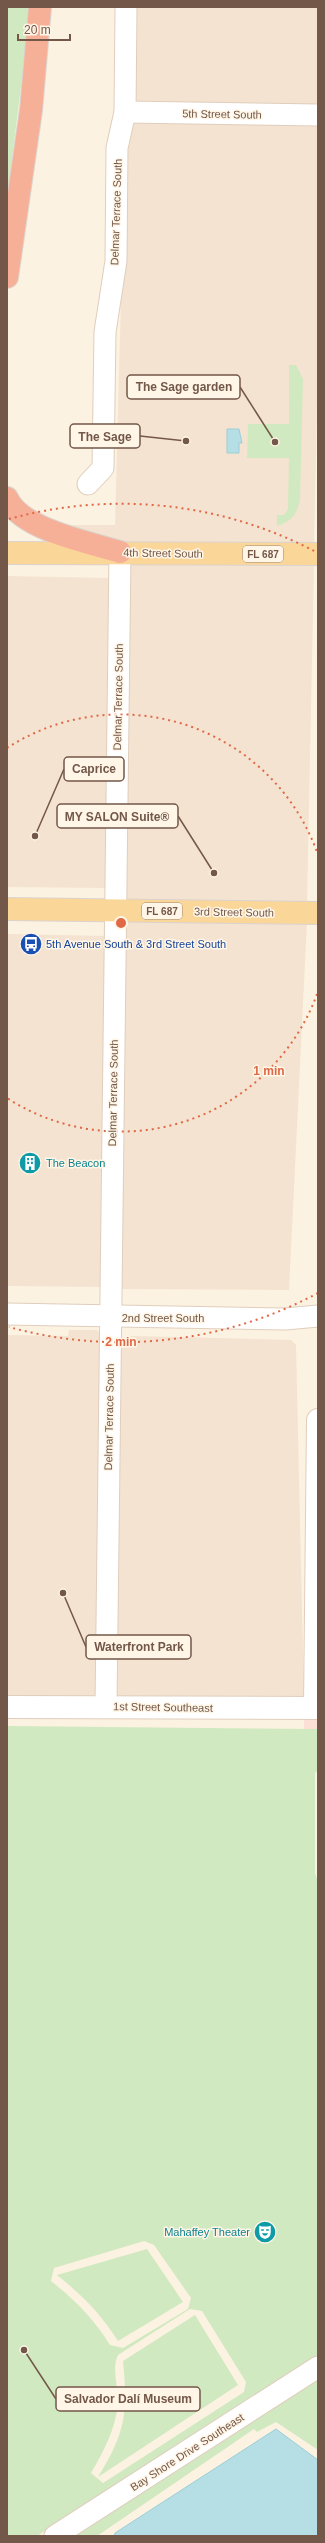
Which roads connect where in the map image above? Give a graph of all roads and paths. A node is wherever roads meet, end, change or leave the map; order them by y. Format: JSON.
{"nodes":[{"id":1,"x":40,"y":7,"type":"edge"},
{"id":2,"x":126,"y":7,"type":"edge"},
{"id":3,"x":125,"y":112,"type":"junction"},
{"id":4,"x":318,"y":115,"type":"edge"},
{"id":5,"x":7,"y":277,"type":"edge"},
{"id":6,"x":88,"y":484,"type":"dead end"},
{"id":7,"x":7,"y":498,"type":"edge"},
{"id":8,"x":120,"y":552,"type":"junction"},
{"id":9,"x":7,"y":553,"type":"edge"},
{"id":10,"x":318,"y":554,"type":"edge"},
{"id":11,"x":7,"y":909,"type":"edge"},
{"id":12,"x":115,"y":911,"type":"junction"},
{"id":13,"x":318,"y":913,"type":"edge"},
{"id":14,"x":7,"y":1314,"type":"edge"},
{"id":15,"x":318,"y":1316,"type":"edge"},
{"id":16,"x":110,"y":1317,"type":"junction"},
{"id":17,"x":318,"y":1420,"type":"edge"},
{"id":18,"x":7,"y":1706,"type":"edge"},
{"id":19,"x":106,"y":1706,"type":"junction"},
{"id":20,"x":316,"y":1708,"type":"edge"},
{"id":21,"x":318,"y":2367,"type":"edge"},
{"id":22,"x":55,"y":2536,"type":"edge"}],
"edges":[{"from":1,"to":5,"type":"highway"},
{"from":2,"to":3,"type":"street","name":"Delmar Terrace South"},
{"from":3,"to":4,"type":"street","name":"5th Street South"},
{"from":3,"to":6,"type":"street","name":"Delmar Terrace South"},
{"from":7,"to":8,"type":"highway"},
{"from":8,"to":9,"type":"main road","name":"4th Street South","number":"FL 687"},
{"from":8,"to":10,"type":"main road","name":"4th Street South","number":"FL 687"},
{"from":8,"to":12,"type":"street","name":"Delmar Terrace South"},
{"from":11,"to":12,"type":"main road","name":"3rd Street South","number":"FL 687"},
{"from":12,"to":13,"type":"main road","name":"3rd Street South","number":"FL 687"},
{"from":12,"to":16,"type":"street","name":"Delmar Terrace South"},
{"from":14,"to":16,"type":"street","name":"2nd Street South"},
{"from":15,"to":16,"type":"street","name":"2nd Street South"},
{"from":16,"to":19,"type":"street","name":"Delmar Terrace South"},
{"from":17,"to":20,"type":"street"},
{"from":18,"to":19,"type":"street","name":"1st Street Southeast"},
{"from":19,"to":20,"type":"street","name":"1st Street Southeast"},
{"from":21,"to":22,"type":"street","name":"Bay Shore Drive Southeast"}]}
